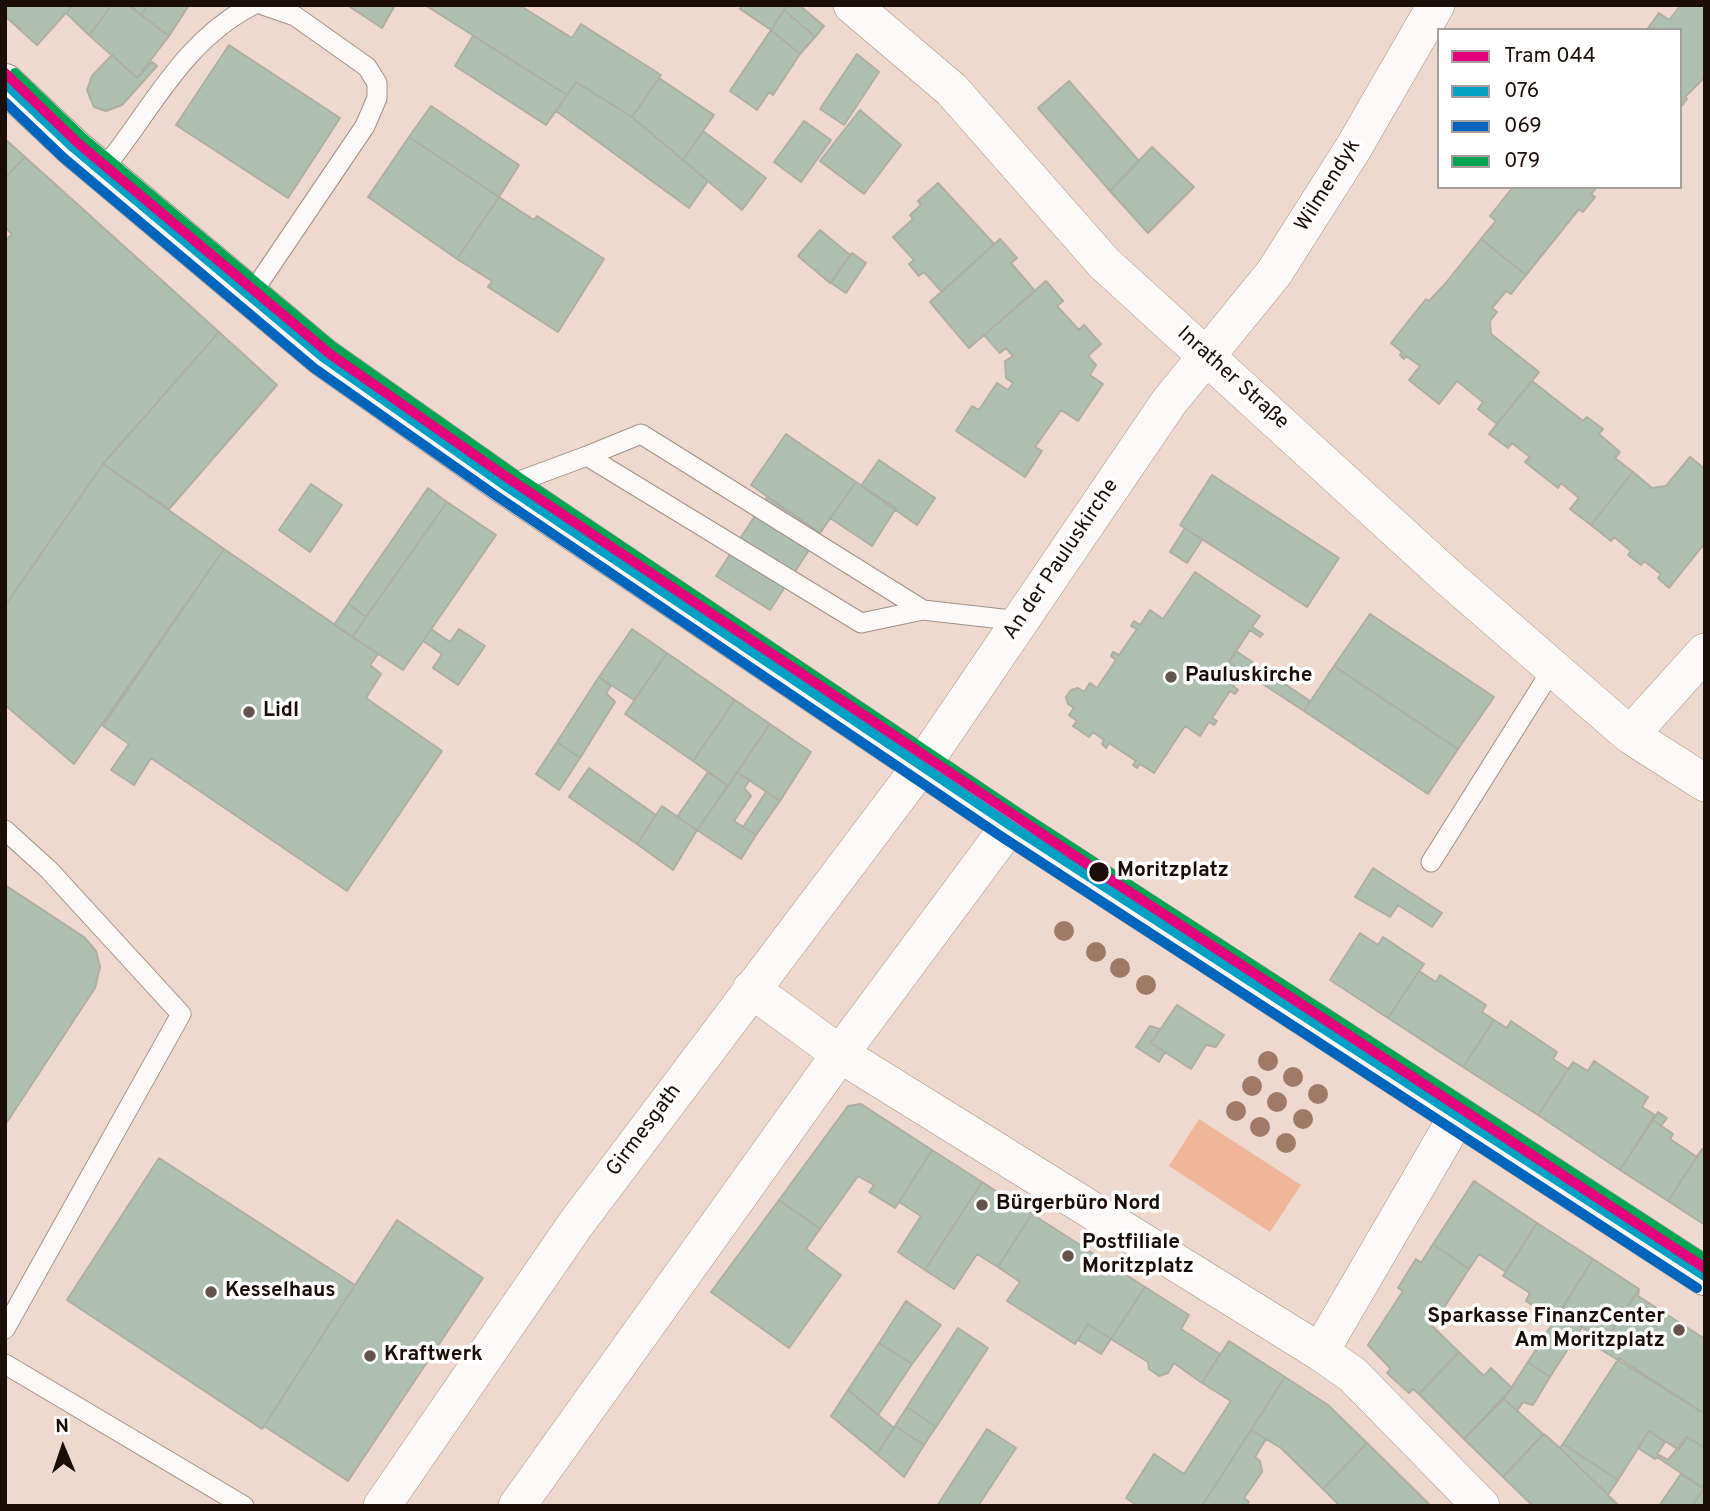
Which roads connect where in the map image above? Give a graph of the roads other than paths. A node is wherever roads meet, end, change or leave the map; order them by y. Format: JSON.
{"nodes":[{"id":1,"x":253,"y":5,"type":"edge"},
{"id":2,"x":263,"y":5,"type":"edge"},
{"id":3,"x":852,"y":5,"type":"edge"},
{"id":4,"x":1436,"y":5,"type":"edge"},
{"id":5,"x":5,"y":83,"type":"edge"},
{"id":6,"x":101,"y":172,"type":"junction"},
{"id":7,"x":250,"y":296,"type":"junction"},
{"id":8,"x":1208,"y":357,"type":"junction"},
{"id":9,"x":587,"y":456,"type":"junction"},
{"id":10,"x":506,"y":486,"type":"junction"},
{"id":11,"x":923,"y":610,"type":"junction"},
{"id":12,"x":1020,"y":621,"type":"junction"},
{"id":13,"x":1705,"y":652,"type":"edge"},
{"id":14,"x":1553,"y":668,"type":"junction"},
{"id":15,"x":1630,"y":735,"type":"junction"},
{"id":16,"x":921,"y":766,"type":"junction"},
{"id":17,"x":1705,"y":783,"type":"edge"},
{"id":18,"x":1010,"y":825,"type":"junction"},
{"id":19,"x":5,"y":830,"type":"edge"},
{"id":20,"x":1431,"y":862,"type":"dead end"},
{"id":21,"x":751,"y":989,"type":"junction"},
{"id":22,"x":840,"y":1054,"type":"junction"},
{"id":23,"x":1458,"y":1115,"type":"junction"},
{"id":24,"x":1705,"y":1276,"type":"edge"},
{"id":25,"x":5,"y":1329,"type":"edge"},
{"id":26,"x":1320,"y":1352,"type":"junction"},
{"id":27,"x":5,"y":1364,"type":"edge"},
{"id":28,"x":244,"y":1506,"type":"edge"},
{"id":29,"x":382,"y":1506,"type":"edge"},
{"id":30,"x":517,"y":1506,"type":"edge"},
{"id":31,"x":1481,"y":1506,"type":"edge"}],
"edges":[{"from":1,"to":6,"type":"lane"},
{"from":2,"to":7,"type":"lane"},
{"from":3,"to":8,"type":"street","name":"Inrather Straße"},
{"from":4,"to":8,"type":"street","name":"Wilmendyk"},
{"from":5,"to":6,"type":"street"},
{"from":6,"to":7,"type":"street"},
{"from":7,"to":10,"type":"street"},
{"from":8,"to":12,"type":"street","name":"An der Pauluskirche"},
{"from":8,"to":14,"type":"street","name":"Inrather Straße"},
{"from":9,"to":10,"type":"lane"},
{"from":9,"to":11,"type":"lane"},
{"from":9,"to":11,"type":"lane"},
{"from":10,"to":16,"type":"street"},
{"from":11,"to":12,"type":"lane"},
{"from":12,"to":16,"type":"street","name":"An der Pauluskirche"},
{"from":13,"to":15,"type":"street"},
{"from":14,"to":15,"type":"street","name":"Inrather Straße"},
{"from":14,"to":20,"type":"lane"},
{"from":15,"to":17,"type":"street","name":"Inrather Straße"},
{"from":16,"to":18,"type":"street"},
{"from":16,"to":21,"type":"street","name":"Girmesgath"},
{"from":18,"to":22,"type":"street"},
{"from":18,"to":23,"type":"street"},
{"from":19,"to":25,"type":"lane"},
{"from":21,"to":22,"type":"street"},
{"from":21,"to":29,"type":"street","name":"Girmesgath"},
{"from":22,"to":26,"type":"street"},
{"from":22,"to":30,"type":"street"},
{"from":23,"to":24,"type":"street"},
{"from":23,"to":26,"type":"street"},
{"from":26,"to":31,"type":"street"},
{"from":27,"to":28,"type":"lane"}]}
